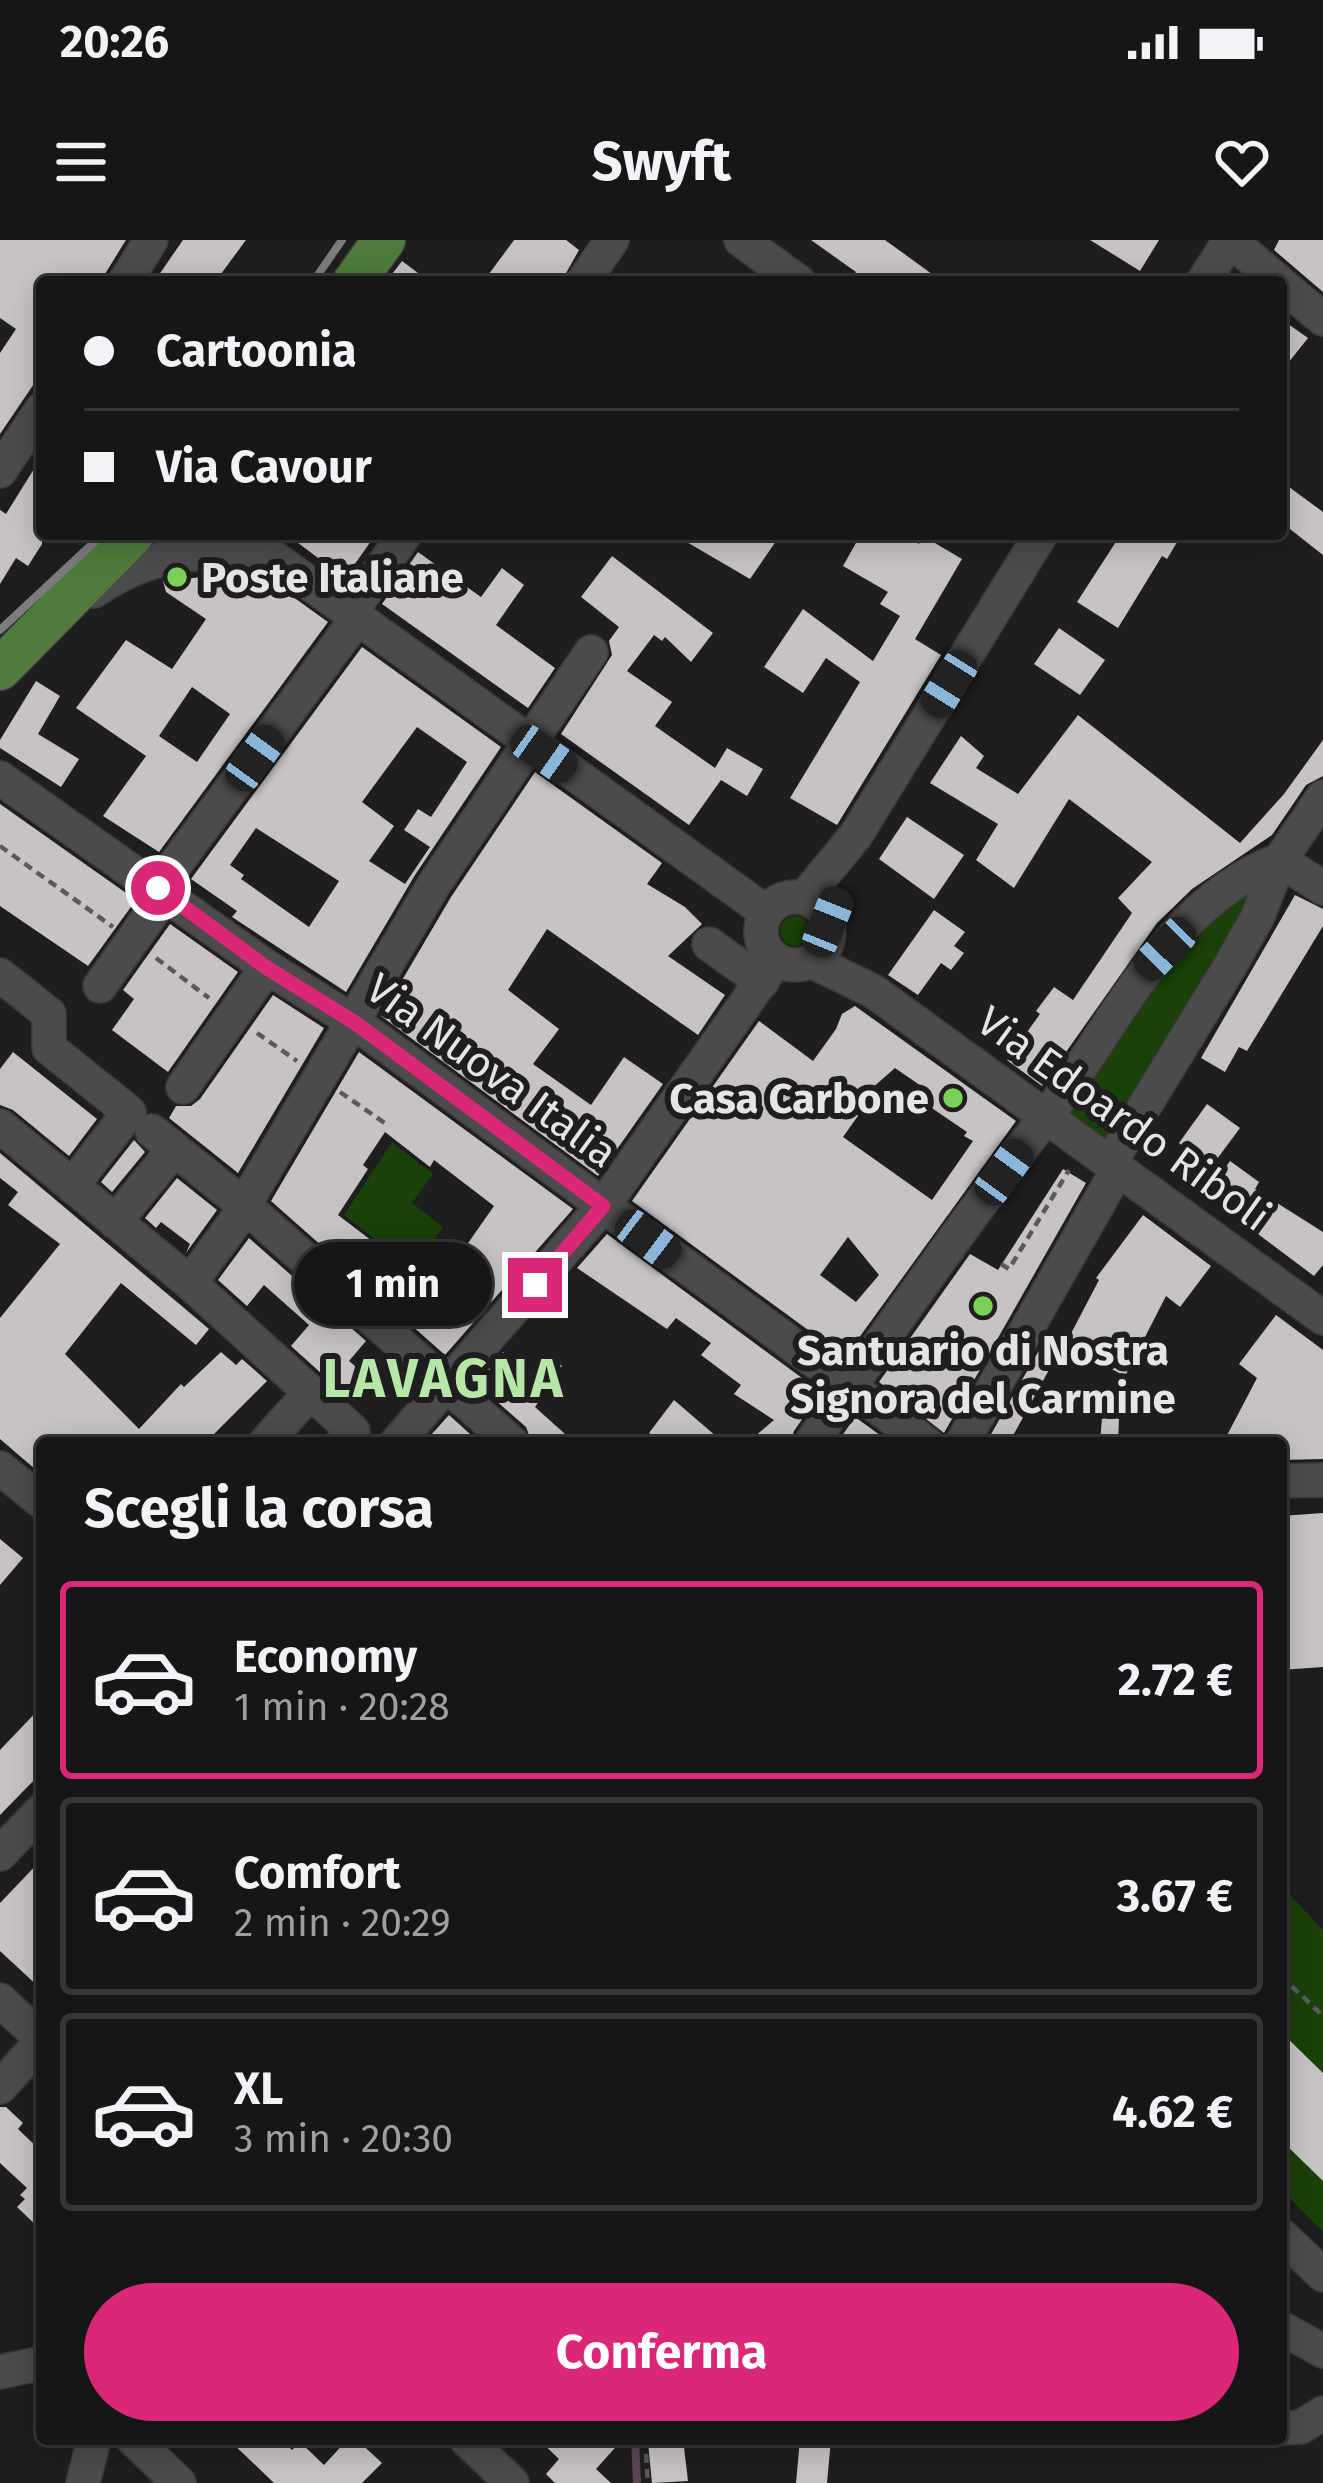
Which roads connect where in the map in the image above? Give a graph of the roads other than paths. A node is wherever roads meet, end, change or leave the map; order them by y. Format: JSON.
{"nodes":[{"id":1,"x":151,"y":240,"type":"edge"},
{"id":2,"x":384,"y":240,"type":"edge"},
{"id":3,"x":612,"y":240,"type":"edge"},
{"id":4,"x":1230,"y":240,"type":"edge"},
{"id":5,"x":762,"y":246,"type":"edge"},
{"id":6,"x":128,"y":276,"type":"edge"},
{"id":7,"x":358,"y":276,"type":"edge"},
{"id":8,"x":587,"y":276,"type":"edge"},
{"id":9,"x":793,"y":276,"type":"edge"},
{"id":10,"x":1207,"y":276,"type":"edge"},
{"id":11,"x":1272,"y":276,"type":"edge"},
{"id":12,"x":1287,"y":289,"type":"edge"},
{"id":13,"x":1323,"y":319,"type":"edge"},
{"id":14,"x":36,"y":418,"type":"edge"},
{"id":15,"x":0,"y":472,"type":"edge"},
{"id":16,"x":127,"y":540,"type":"edge"},
{"id":17,"x":250,"y":540,"type":"edge"},
{"id":18,"x":270,"y":540,"type":"edge"},
{"id":19,"x":401,"y":540,"type":"edge"},
{"id":20,"x":1037,"y":540,"type":"edge"},
{"id":21,"x":300,"y":573,"type":"junction"},
{"id":22,"x":354,"y":614,"type":"junction"},
{"id":23,"x":49,"y":623,"type":"junction"},
{"id":24,"x":591,"y":652,"type":"dead end"},
{"id":25,"x":0,"y":670,"type":"edge"},
{"id":26,"x":529,"y":744,"type":"junction"},
{"id":27,"x":2,"y":784,"type":"edge"},
{"id":28,"x":1323,"y":797,"type":"edge"},
{"id":29,"x":1280,"y":860,"type":"junction"},
{"id":30,"x":1323,"y":888,"type":"edge"},
{"id":31,"x":162,"y":891,"type":"junction"},
{"id":32,"x":766,"y":912,"type":"junction"},
{"id":33,"x":817,"y":930,"type":"junction"},
{"id":34,"x":709,"y":944,"type":"dead end"},
{"id":35,"x":267,"y":968,"type":"junction"},
{"id":36,"x":769,"y":971,"type":"junction"},
{"id":37,"x":0,"y":975,"type":"edge"},
{"id":38,"x":100,"y":986,"type":"dead end"},
{"id":39,"x":354,"y":1022,"type":"junction"},
{"id":40,"x":183,"y":1087,"type":"dead end"},
{"id":41,"x":1047,"y":1116,"type":"junction"},
{"id":42,"x":0,"y":1126,"type":"edge"},
{"id":43,"x":152,"y":1131,"type":"junction"},
{"id":44,"x":1114,"y":1166,"type":"junction"},
{"id":45,"x":71,"y":1186,"type":"junction"},
{"id":46,"x":245,"y":1206,"type":"junction"},
{"id":47,"x":603,"y":1206,"type":"junction"},
{"id":48,"x":115,"y":1222,"type":"junction"},
{"id":49,"x":190,"y":1283,"type":"junction"},
{"id":50,"x":1323,"y":1318,"type":"edge"},
{"id":51,"x":449,"y":1386,"type":"junction"},
{"id":52,"x":849,"y":1387,"type":"junction"},
{"id":53,"x":310,"y":1393,"type":"junction"},
{"id":54,"x":270,"y":1437,"type":"edge"},
{"id":55,"x":347,"y":1437,"type":"edge"},
{"id":56,"x":402,"y":1437,"type":"edge"},
{"id":57,"x":505,"y":1437,"type":"edge"},
{"id":58,"x":815,"y":1437,"type":"edge"},
{"id":59,"x":918,"y":1437,"type":"edge"},
{"id":60,"x":965,"y":1437,"type":"edge"},
{"id":61,"x":0,"y":1468,"type":"edge"},
{"id":62,"x":1287,"y":1480,"type":"edge"},
{"id":63,"x":1323,"y":1480,"type":"edge"},
{"id":64,"x":36,"y":1497,"type":"edge"},
{"id":65,"x":36,"y":1816,"type":"edge"},
{"id":66,"x":0,"y":1854,"type":"edge"},
{"id":67,"x":0,"y":2000,"type":"edge"},
{"id":68,"x":36,"y":2034,"type":"edge"},
{"id":69,"x":36,"y":2047,"type":"edge"},
{"id":70,"x":0,"y":2087,"type":"edge"},
{"id":71,"x":1287,"y":2241,"type":"edge"},
{"id":72,"x":1323,"y":2275,"type":"edge"},
{"id":73,"x":1287,"y":2331,"type":"edge"},
{"id":74,"x":1323,"y":2351,"type":"edge"},
{"id":75,"x":36,"y":2364,"type":"edge"},
{"id":76,"x":0,"y":2372,"type":"edge"},
{"id":77,"x":1323,"y":2413,"type":"edge"},
{"id":78,"x":1287,"y":2428,"type":"edge"},
{"id":79,"x":92,"y":2445,"type":"edge"},
{"id":80,"x":139,"y":2445,"type":"edge"},
{"id":81,"x":472,"y":2445,"type":"edge"},
{"id":82,"x":82,"y":2483,"type":"edge"},
{"id":83,"x":179,"y":2483,"type":"edge"},
{"id":84,"x":512,"y":2483,"type":"edge"}],
"edges":[{"from":1,"to":6,"type":"street"},
{"from":2,"to":7,"type":"main road"},
{"from":3,"to":8,"type":"street"},
{"from":4,"to":10,"type":"street"},
{"from":4,"to":11,"type":"street"},
{"from":5,"to":9,"type":"street"},
{"from":12,"to":13,"type":"street"},
{"from":14,"to":15,"type":"street"},
{"from":16,"to":23,"type":"main road"},
{"from":17,"to":21,"type":"street"},
{"from":18,"to":21,"type":"street"},
{"from":19,"to":22,"type":"street"},
{"from":20,"to":33,"type":"street"},
{"from":21,"to":22,"type":"street"},
{"from":21,"to":23,"type":"street"},
{"from":22,"to":26,"type":"street"},
{"from":22,"to":31,"type":"street"},
{"from":23,"to":25,"type":"main road"},
{"from":24,"to":26,"type":"street"},
{"from":26,"to":32,"type":"street"},
{"from":26,"to":39,"type":"street"},
{"from":27,"to":31,"type":"street","name":"Via Nuova Italia"},
{"from":28,"to":29,"type":"street"},
{"from":29,"to":30,"type":"street"},
{"from":29,"to":41,"type":"street"},
{"from":29,"to":44,"type":"street"},
{"from":31,"to":35,"type":"street","name":"Via Nuova Italia"},
{"from":31,"to":38,"type":"street"},
{"from":32,"to":33,"type":"street"},
{"from":32,"to":36,"type":"street"},
{"from":33,"to":36,"type":"street"},
{"from":33,"to":41,"type":"street","name":"Via Edoardo Riboli"},
{"from":34,"to":36,"type":"street"},
{"from":35,"to":39,"type":"street","name":"Via Nuova Italia"},
{"from":35,"to":40,"type":"street"},
{"from":36,"to":47,"type":"street"},
{"from":37,"to":43,"type":"street"},
{"from":39,"to":46,"type":"street"},
{"from":39,"to":47,"type":"street","name":"Via Nuova Italia"},
{"from":41,"to":44,"type":"street","name":"Via Edoardo Riboli"},
{"from":41,"to":52,"type":"street"},
{"from":42,"to":45,"type":"street"},
{"from":43,"to":45,"type":"street"},
{"from":43,"to":46,"type":"street"},
{"from":43,"to":48,"type":"street"},
{"from":44,"to":50,"type":"street","name":"Via Edoardo Riboli"},
{"from":44,"to":60,"type":"street"},
{"from":45,"to":48,"type":"street"},
{"from":46,"to":49,"type":"street"},
{"from":46,"to":51,"type":"street"},
{"from":47,"to":51,"type":"street"},
{"from":47,"to":52,"type":"street","name":"Via Nuova Italia"},
{"from":48,"to":49,"type":"street"},
{"from":49,"to":53,"type":"street"},
{"from":51,"to":56,"type":"street"},
{"from":51,"to":57,"type":"street"},
{"from":52,"to":58,"type":"street"},
{"from":52,"to":59,"type":"street","name":"Via Nuova Italia"},
{"from":53,"to":54,"type":"street"},
{"from":53,"to":55,"type":"street"},
{"from":61,"to":64,"type":"street"},
{"from":62,"to":63,"type":"street"},
{"from":65,"to":66,"type":"street"},
{"from":67,"to":68,"type":"street"},
{"from":69,"to":70,"type":"street"},
{"from":71,"to":72,"type":"street"},
{"from":73,"to":74,"type":"street"},
{"from":75,"to":76,"type":"street"},
{"from":77,"to":78,"type":"street"},
{"from":79,"to":82,"type":"street"},
{"from":80,"to":83,"type":"street"},
{"from":81,"to":84,"type":"street"}]}
